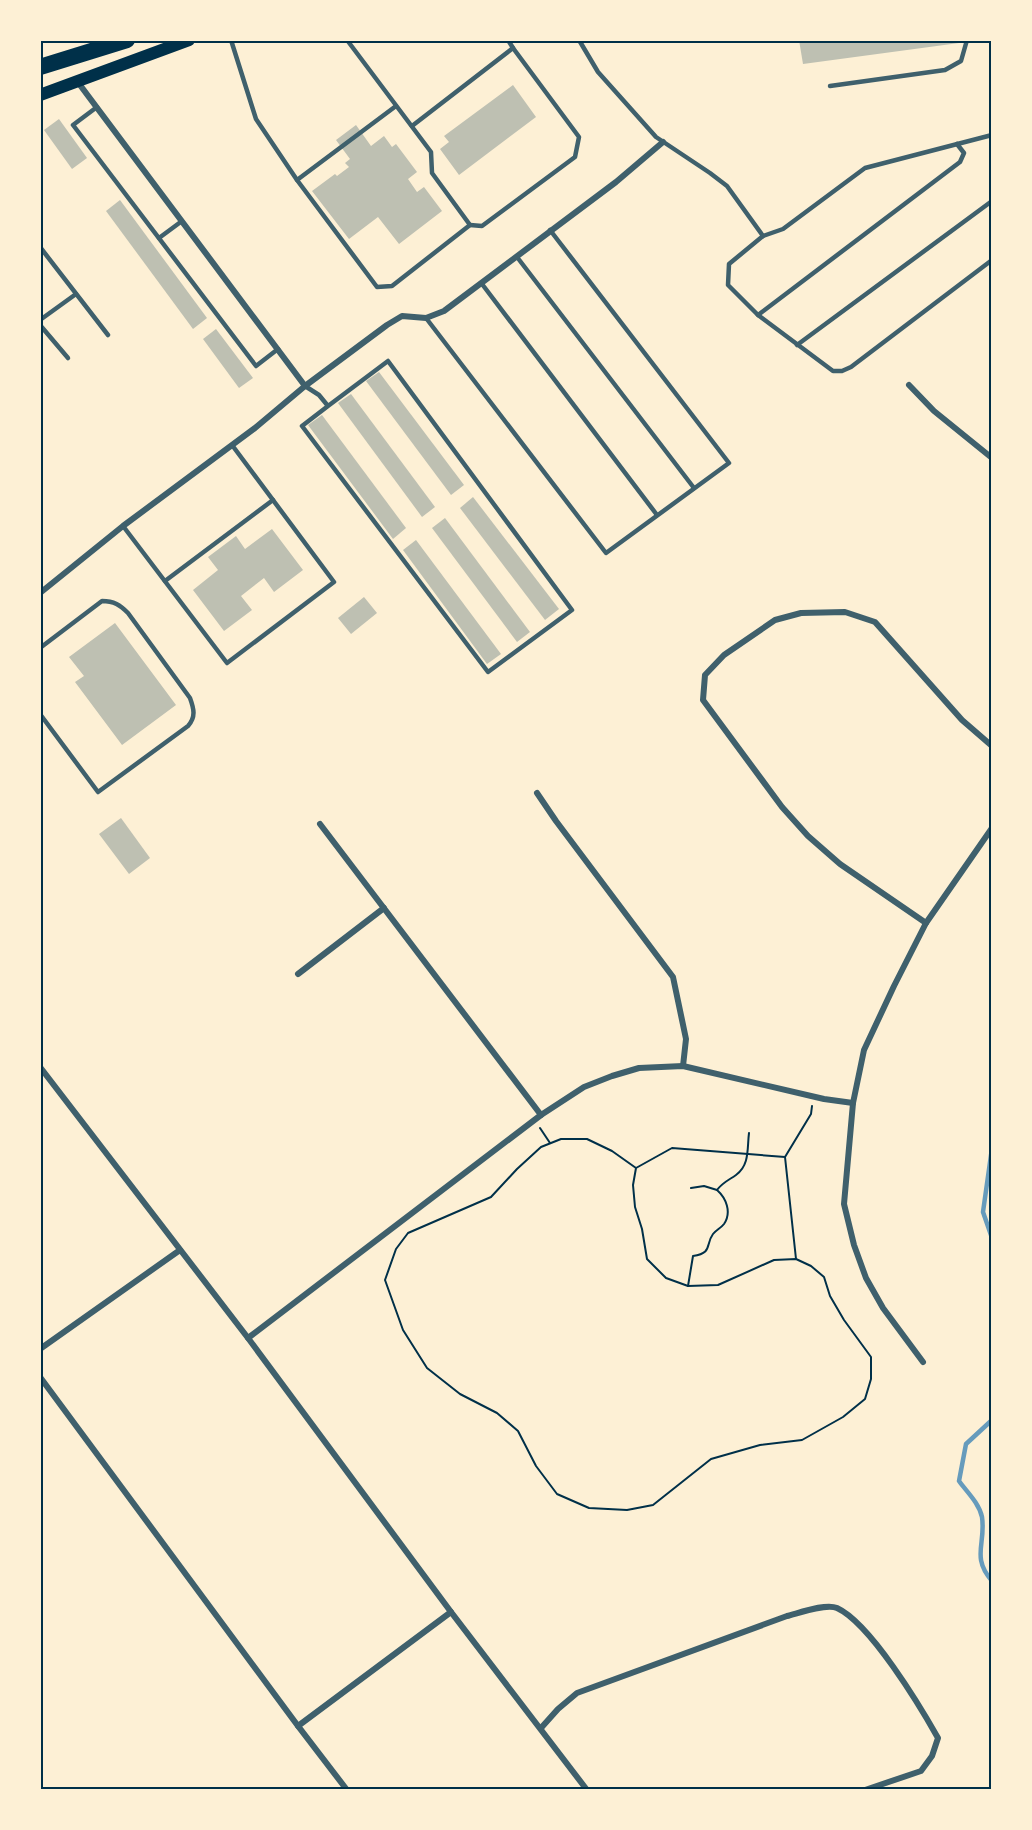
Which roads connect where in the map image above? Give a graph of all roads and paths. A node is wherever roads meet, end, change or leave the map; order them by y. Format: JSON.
{"nodes":[{"id":1,"x":127,"y":40,"type":"edge"},
{"id":2,"x":189,"y":40,"type":"edge"},
{"id":3,"x":231,"y":40,"type":"edge"},
{"id":4,"x":347,"y":40,"type":"edge"},
{"id":5,"x":508,"y":40,"type":"edge"},
{"id":6,"x":579,"y":40,"type":"edge"},
{"id":7,"x":967,"y":40,"type":"edge"},
{"id":8,"x":513,"y":48,"type":"junction"},
{"id":9,"x":40,"y":67,"type":"edge"},
{"id":10,"x":77,"y":80,"type":"junction"},
{"id":11,"x":830,"y":86,"type":"dead end"},
{"id":12,"x":40,"y":94,"type":"edge"},
{"id":13,"x":396,"y":106,"type":"junction"},
{"id":14,"x":96,"y":107,"type":"junction"},
{"id":15,"x":412,"y":126,"type":"junction"},
{"id":16,"x":992,"y":135,"type":"edge"},
{"id":17,"x":663,"y":142,"type":"junction"},
{"id":18,"x":957,"y":144,"type":"junction"},
{"id":19,"x":297,"y":180,"type":"junction"},
{"id":20,"x":992,"y":201,"type":"edge"},
{"id":21,"x":182,"y":221,"type":"junction"},
{"id":22,"x":470,"y":225,"type":"junction"},
{"id":23,"x":550,"y":230,"type":"junction"},
{"id":24,"x":763,"y":236,"type":"junction"},
{"id":25,"x":159,"y":238,"type":"junction"},
{"id":26,"x":40,"y":247,"type":"edge"},
{"id":27,"x":517,"y":257,"type":"junction"},
{"id":28,"x":992,"y":260,"type":"edge"},
{"id":29,"x":483,"y":284,"type":"junction"},
{"id":30,"x":76,"y":294,"type":"junction"},
{"id":31,"x":758,"y":315,"type":"junction"},
{"id":32,"x":426,"y":318,"type":"junction"},
{"id":33,"x":40,"y":322,"type":"edge"},
{"id":34,"x":108,"y":335,"type":"dead end"},
{"id":35,"x":796,"y":345,"type":"junction"},
{"id":36,"x":278,"y":349,"type":"junction"},
{"id":37,"x":68,"y":358,"type":"dead end"},
{"id":38,"x":909,"y":384,"type":"dead end"},
{"id":39,"x":305,"y":386,"type":"junction"},
{"id":40,"x":328,"y":406,"type":"junction"},
{"id":41,"x":232,"y":445,"type":"junction"},
{"id":42,"x":992,"y":458,"type":"edge"},
{"id":43,"x":694,"y":488,"type":"junction"},
{"id":44,"x":273,"y":500,"type":"junction"},
{"id":45,"x":657,"y":515,"type":"junction"},
{"id":46,"x":123,"y":526,"type":"junction"},
{"id":47,"x":165,"y":581,"type":"junction"},
{"id":48,"x":40,"y":593,"type":"edge"},
{"id":49,"x":40,"y":648,"type":"edge"},
{"id":50,"x":40,"y":714,"type":"edge"},
{"id":51,"x":992,"y":746,"type":"edge"},
{"id":52,"x":537,"y":793,"type":"dead end"},
{"id":53,"x":320,"y":824,"type":"dead end"},
{"id":54,"x":992,"y":828,"type":"edge"},
{"id":55,"x":384,"y":908,"type":"junction"},
{"id":56,"x":926,"y":924,"type":"junction"},
{"id":57,"x":298,"y":974,"type":"dead end"},
{"id":58,"x":683,"y":1066,"type":"junction"},
{"id":59,"x":40,"y":1067,"type":"edge"},
{"id":60,"x":814,"y":1097,"type":"junction"},
{"id":61,"x":854,"y":1103,"type":"junction"},
{"id":62,"x":542,"y":1114,"type":"junction"},
{"id":63,"x":534,"y":1120,"type":"junction"},
{"id":64,"x":748,"y":1133,"type":"dead end"},
{"id":65,"x":550,"y":1143,"type":"junction"},
{"id":66,"x":785,"y":1157,"type":"junction"},
{"id":67,"x":636,"y":1168,"type":"junction"},
{"id":68,"x":691,"y":1188,"type":"dead end"},
{"id":69,"x":717,"y":1190,"type":"junction"},
{"id":70,"x":180,"y":1250,"type":"junction"},
{"id":71,"x":796,"y":1259,"type":"junction"},
{"id":72,"x":688,"y":1286,"type":"junction"},
{"id":73,"x":248,"y":1338,"type":"junction"},
{"id":74,"x":40,"y":1349,"type":"edge"},
{"id":75,"x":923,"y":1362,"type":"dead end"},
{"id":76,"x":40,"y":1377,"type":"edge"},
{"id":77,"x":451,"y":1612,"type":"junction"},
{"id":78,"x":298,"y":1726,"type":"junction"},
{"id":79,"x":541,"y":1728,"type":"junction"},
{"id":80,"x":347,"y":1790,"type":"edge"},
{"id":81,"x":587,"y":1790,"type":"edge"},
{"id":82,"x":865,"y":1790,"type":"edge"}],
"edges":[{"from":1,"to":9,"type":"highway"},
{"from":2,"to":10,"type":"main road"},
{"from":3,"to":19,"type":"lane"},
{"from":4,"to":13,"type":"lane"},
{"from":5,"to":8,"type":"lane"},
{"from":6,"to":17,"type":"lane"},
{"from":7,"to":11,"type":"lane"},
{"from":8,"to":15,"type":"lane"},
{"from":8,"to":22,"type":"lane"},
{"from":10,"to":12,"type":"main road"},
{"from":10,"to":14,"type":"street"},
{"from":13,"to":15,"type":"lane"},
{"from":13,"to":19,"type":"lane"},
{"from":14,"to":21,"type":"street"},
{"from":14,"to":25,"type":"lane"},
{"from":15,"to":22,"type":"lane"},
{"from":16,"to":18,"type":"lane"},
{"from":17,"to":23,"type":"street"},
{"from":17,"to":24,"type":"lane"},
{"from":18,"to":24,"type":"lane"},
{"from":18,"to":31,"type":"lane"},
{"from":19,"to":22,"type":"lane"},
{"from":20,"to":35,"type":"lane"},
{"from":21,"to":25,"type":"lane"},
{"from":21,"to":36,"type":"street"},
{"from":23,"to":27,"type":"street"},
{"from":23,"to":43,"type":"lane"},
{"from":24,"to":31,"type":"lane"},
{"from":25,"to":36,"type":"lane"},
{"from":26,"to":30,"type":"lane"},
{"from":27,"to":29,"type":"street"},
{"from":27,"to":43,"type":"lane"},
{"from":28,"to":35,"type":"lane"},
{"from":29,"to":32,"type":"street"},
{"from":29,"to":45,"type":"lane"},
{"from":30,"to":33,"type":"lane"},
{"from":30,"to":34,"type":"lane"},
{"from":31,"to":35,"type":"lane"},
{"from":32,"to":39,"type":"street"},
{"from":32,"to":45,"type":"lane"},
{"from":33,"to":37,"type":"lane"},
{"from":36,"to":39,"type":"street"},
{"from":38,"to":42,"type":"street"},
{"from":39,"to":40,"type":"lane"},
{"from":39,"to":41,"type":"street"},
{"from":40,"to":40,"type":"lane"},
{"from":41,"to":44,"type":"lane"},
{"from":41,"to":46,"type":"street"},
{"from":43,"to":45,"type":"lane"},
{"from":44,"to":47,"type":"lane"},
{"from":44,"to":47,"type":"lane"},
{"from":46,"to":47,"type":"lane"},
{"from":46,"to":48,"type":"street"},
{"from":49,"to":50,"type":"lane"},
{"from":51,"to":56,"type":"street"},
{"from":52,"to":58,"type":"street"},
{"from":53,"to":55,"type":"street"},
{"from":54,"to":56,"type":"street"},
{"from":55,"to":57,"type":"street"},
{"from":55,"to":62,"type":"street"},
{"from":56,"to":61,"type":"street"},
{"from":58,"to":60,"type":"street"},
{"from":58,"to":62,"type":"street"},
{"from":59,"to":70,"type":"street"},
{"from":60,"to":61,"type":"street"},
{"from":60,"to":66,"type":"path"},
{"from":61,"to":75,"type":"street"},
{"from":62,"to":63,"type":"street"},
{"from":63,"to":65,"type":"path"},
{"from":63,"to":73,"type":"street"},
{"from":64,"to":69,"type":"path"},
{"from":65,"to":67,"type":"path"},
{"from":65,"to":71,"type":"path"},
{"from":66,"to":67,"type":"path"},
{"from":66,"to":71,"type":"path"},
{"from":67,"to":72,"type":"path"},
{"from":68,"to":69,"type":"path"},
{"from":69,"to":72,"type":"path"},
{"from":70,"to":73,"type":"street"},
{"from":70,"to":74,"type":"street"},
{"from":71,"to":72,"type":"path"},
{"from":73,"to":77,"type":"street"},
{"from":76,"to":78,"type":"street"},
{"from":77,"to":78,"type":"street"},
{"from":77,"to":79,"type":"street"},
{"from":78,"to":80,"type":"street"},
{"from":79,"to":81,"type":"street"},
{"from":79,"to":82,"type":"street"}]}
